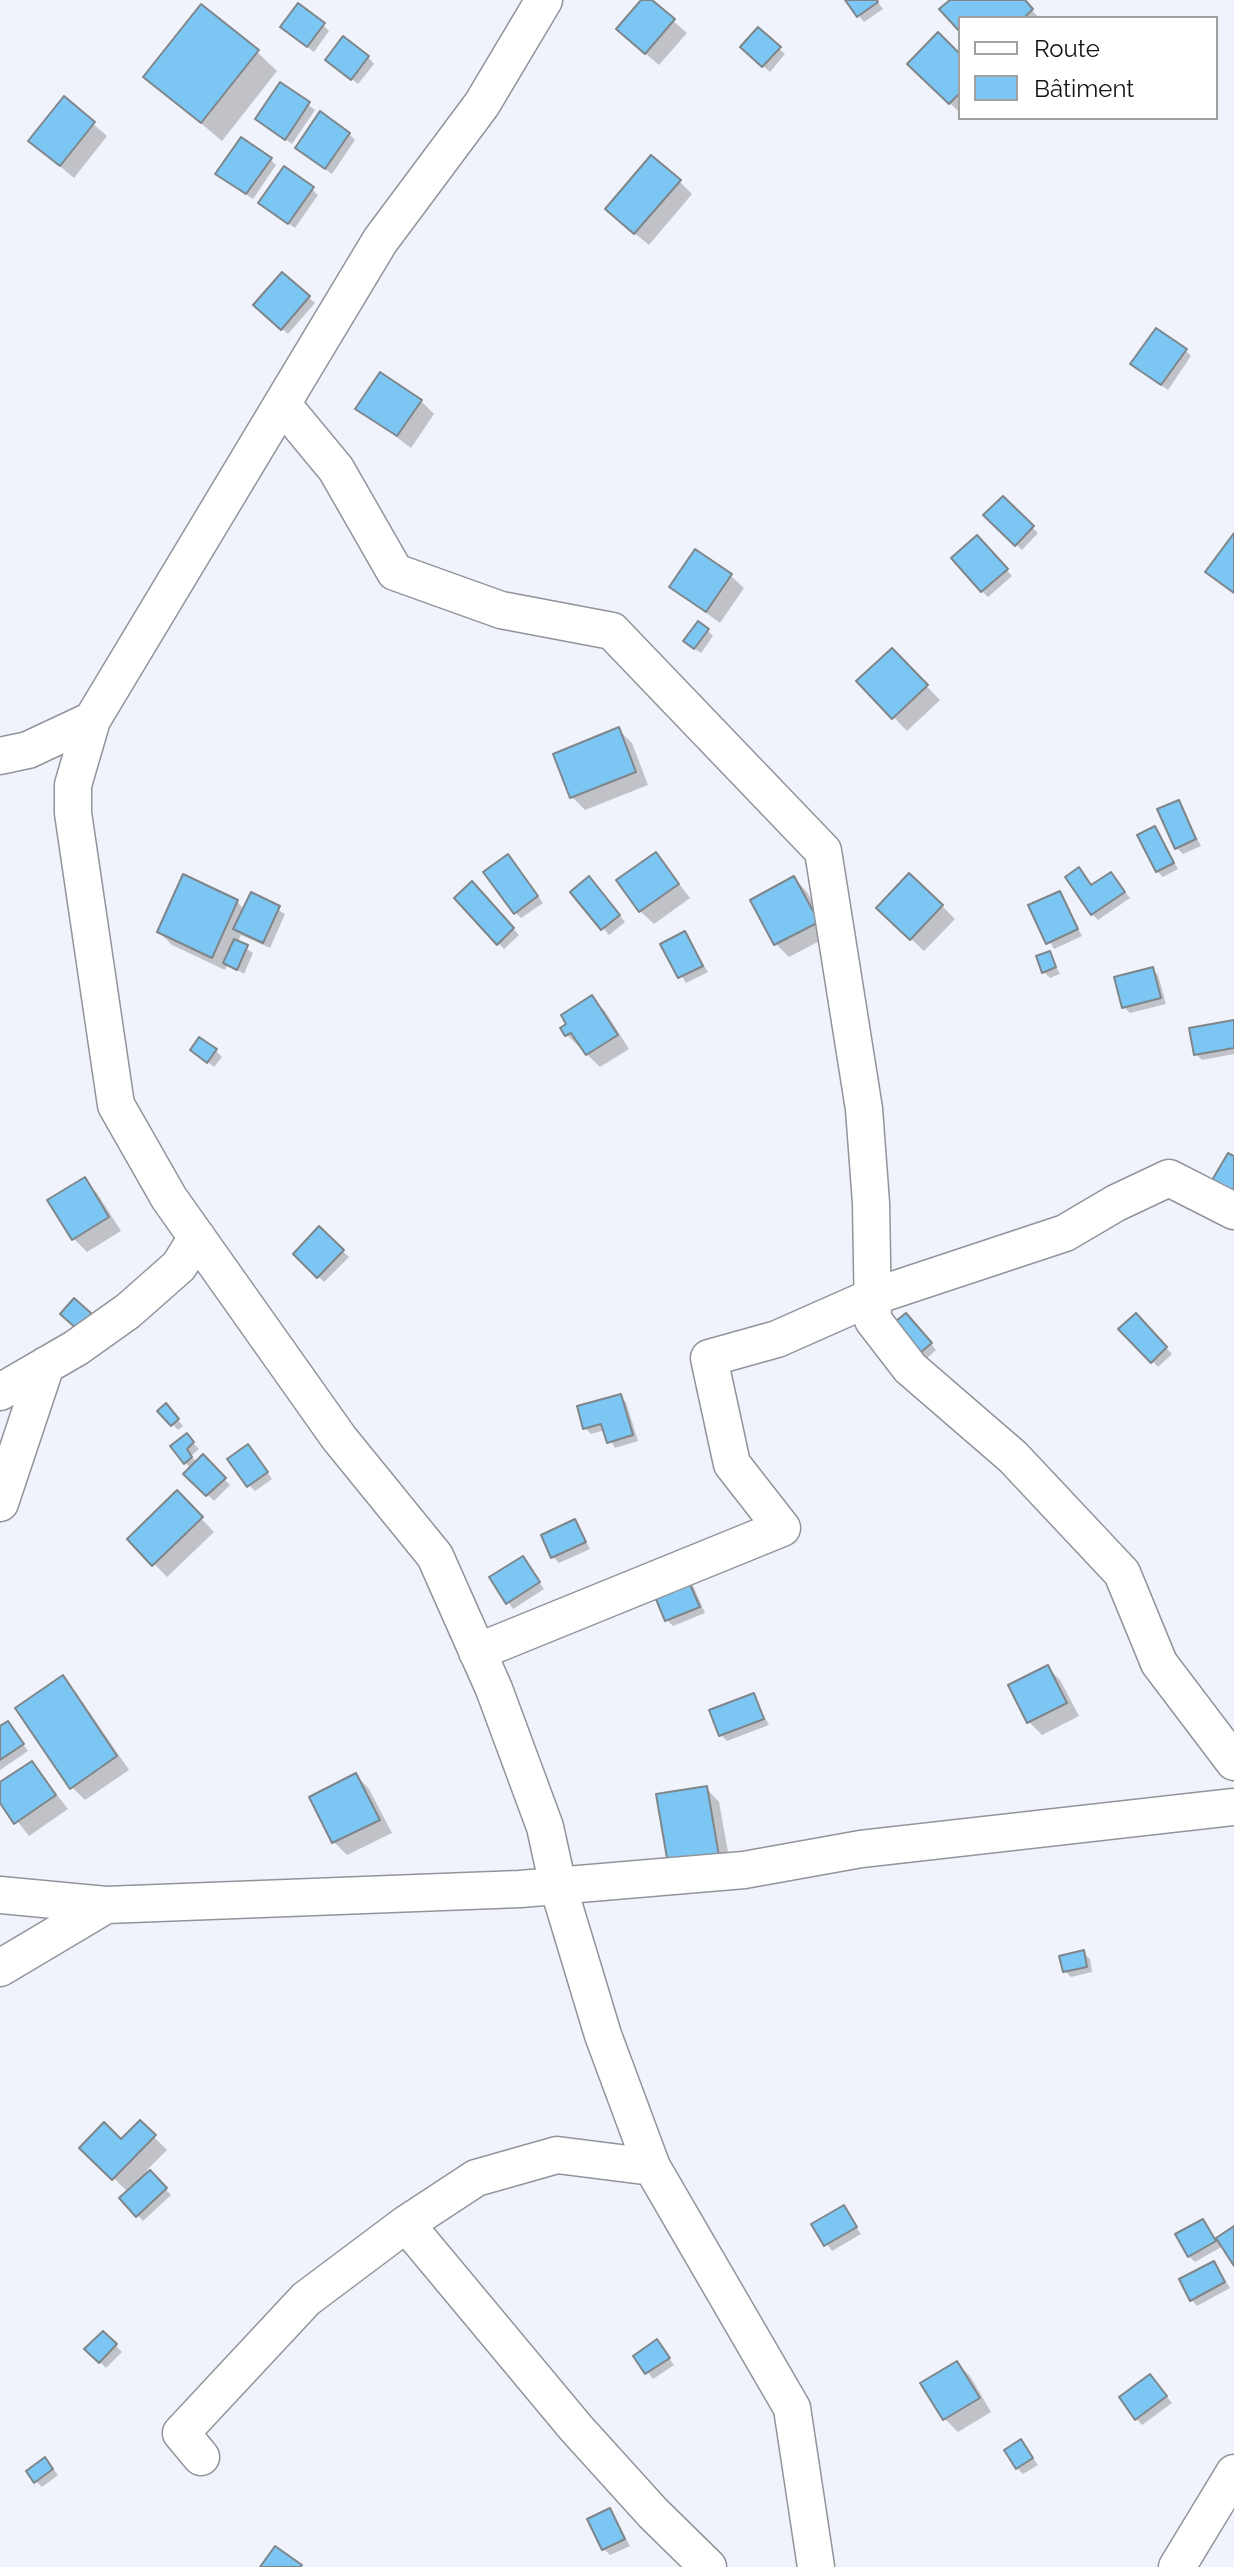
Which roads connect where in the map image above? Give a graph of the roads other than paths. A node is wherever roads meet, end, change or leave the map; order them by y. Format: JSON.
{"nodes":[{"id":1,"x":544,"y":0,"type":"edge"},
{"id":2,"x":283,"y":405,"type":"junction"},
{"id":3,"x":92,"y":720,"type":"junction"},
{"id":4,"x":0,"y":756,"type":"edge"},
{"id":5,"x":1234,"y":1211,"type":"edge"},
{"id":6,"x":197,"y":1237,"type":"junction"},
{"id":7,"x":872,"y":1297,"type":"junction"},
{"id":8,"x":46,"y":1365,"type":"junction"},
{"id":9,"x":0,"y":1392,"type":"edge"},
{"id":10,"x":0,"y":1503,"type":"edge"},
{"id":11,"x":477,"y":1652,"type":"junction"},
{"id":12,"x":1234,"y":1762,"type":"edge"},
{"id":13,"x":1234,"y":1807,"type":"edge"},
{"id":14,"x":558,"y":1886,"type":"junction"},
{"id":15,"x":0,"y":1895,"type":"edge"},
{"id":16,"x":106,"y":1905,"type":"junction"},
{"id":17,"x":0,"y":1968,"type":"edge"},
{"id":18,"x":652,"y":2167,"type":"junction"},
{"id":19,"x":406,"y":2224,"type":"junction"},
{"id":20,"x":201,"y":2457,"type":"dead end"},
{"id":21,"x":1234,"y":2473,"type":"edge"},
{"id":22,"x":708,"y":2567,"type":"edge"},
{"id":23,"x":816,"y":2567,"type":"edge"},
{"id":24,"x":1177,"y":2567,"type":"edge"}],
"edges":[{"from":1,"to":2,"type":"street"},
{"from":2,"to":3,"type":"street"},
{"from":2,"to":7,"type":"street"},
{"from":3,"to":4,"type":"street"},
{"from":3,"to":6,"type":"street"},
{"from":5,"to":7,"type":"street"},
{"from":6,"to":8,"type":"street"},
{"from":6,"to":11,"type":"street"},
{"from":7,"to":11,"type":"street"},
{"from":7,"to":12,"type":"street"},
{"from":8,"to":9,"type":"street"},
{"from":8,"to":10,"type":"street"},
{"from":11,"to":14,"type":"street"},
{"from":13,"to":14,"type":"street"},
{"from":14,"to":16,"type":"street"},
{"from":14,"to":18,"type":"street"},
{"from":15,"to":16,"type":"street"},
{"from":16,"to":17,"type":"street"},
{"from":18,"to":19,"type":"street"},
{"from":18,"to":23,"type":"street"},
{"from":19,"to":20,"type":"street"},
{"from":19,"to":22,"type":"street"},
{"from":21,"to":24,"type":"street"}]}
